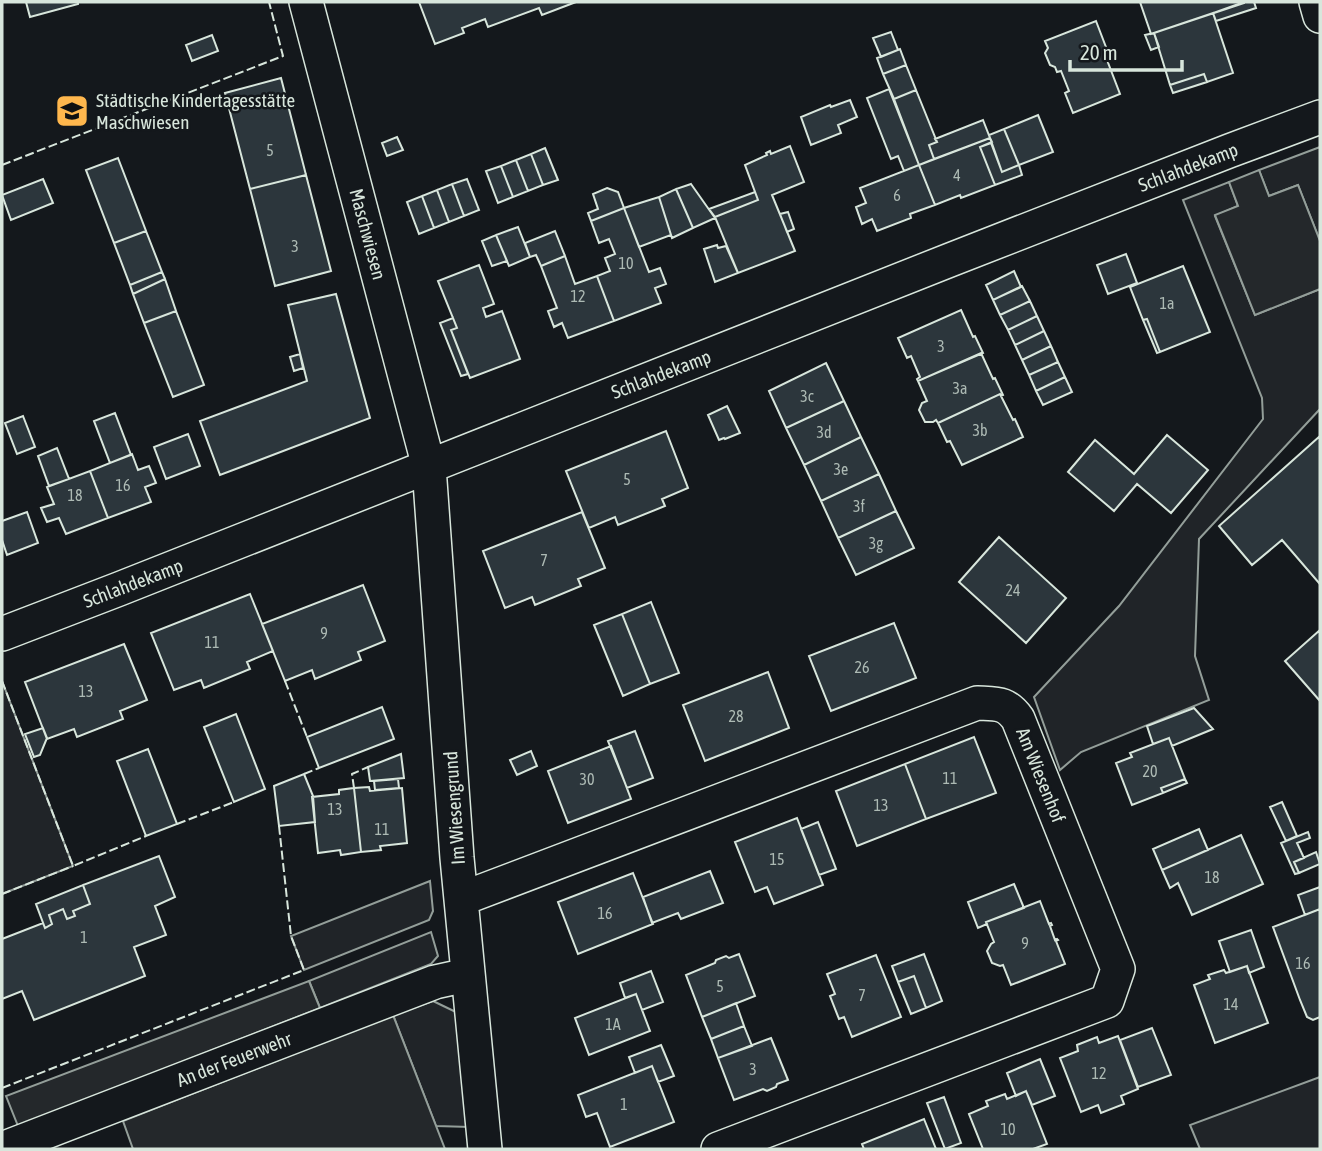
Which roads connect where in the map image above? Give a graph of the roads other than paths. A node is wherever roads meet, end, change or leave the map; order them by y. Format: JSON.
{"nodes":[{"id":1,"x":306,"y":2,"type":"edge"},
{"id":2,"x":1316,"y":2,"type":"edge"},
{"id":3,"x":1320,"y":16,"type":"edge"},
{"id":4,"x":1320,"y":117,"type":"edge"},
{"id":5,"x":429,"y":467,"type":"junction"},
{"id":6,"x":2,"y":634,"type":"edge"},
{"id":7,"x":461,"y":899,"type":"junction"},
{"id":8,"x":467,"y":975,"type":"junction"},
{"id":9,"x":2,"y":1149,"type":"edge"},
{"id":10,"x":485,"y":1149,"type":"edge"},
{"id":11,"x":718,"y":1149,"type":"edge"}],
"edges":[{"from":1,"to":5,"type":"street","name":"Maschwiesen"},
{"from":2,"to":3,"type":"street"},
{"from":4,"to":5,"type":"street","name":"Schlahdekamp"},
{"from":5,"to":6,"type":"street","name":"Schlahdekamp"},
{"from":5,"to":7,"type":"street","name":"Im Wiesengrund"},
{"from":7,"to":8,"type":"street","name":"Im Wiesengrund"},
{"from":7,"to":11,"type":"street","name":"Am Wiesenhof"},
{"from":8,"to":9,"type":"street","name":"An der Feuerwehr"},
{"from":8,"to":10,"type":"street","name":"Im Wiesengrund"}]}
